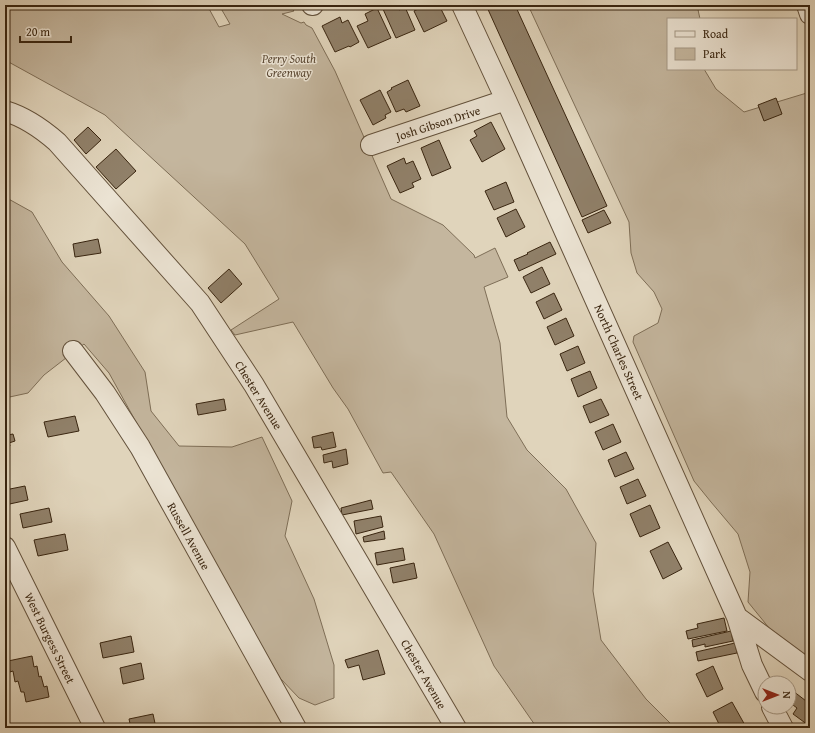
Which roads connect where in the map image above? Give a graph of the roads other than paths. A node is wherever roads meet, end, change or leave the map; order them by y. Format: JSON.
{"nodes":[{"id":1,"x":462,"y":5,"type":"edge"},
{"id":2,"x":807,"y":5,"type":"edge"},
{"id":3,"x":810,"y":14,"type":"edge"},
{"id":4,"x":506,"y":100,"type":"junction"},
{"id":5,"x":5,"y":111,"type":"edge"},
{"id":6,"x":371,"y":145,"type":"dead end"},
{"id":7,"x":73,"y":351,"type":"dead end"},
{"id":8,"x":5,"y":547,"type":"edge"},
{"id":9,"x":737,"y":617,"type":"junction"},
{"id":10,"x":810,"y":671,"type":"edge"},
{"id":11,"x":757,"y":675,"type":"edge"},
{"id":12,"x":776,"y":715,"type":"edge"},
{"id":13,"x":95,"y":728,"type":"edge"},
{"id":14,"x":296,"y":728,"type":"edge"},
{"id":15,"x":456,"y":728,"type":"edge"},
{"id":16,"x":783,"y":728,"type":"edge"}],
"edges":[{"from":1,"to":4,"type":"street","name":"North Charles Street"},
{"from":2,"to":3,"type":"street"},
{"from":4,"to":6,"type":"street","name":"Josh Gibson Drive"},
{"from":4,"to":9,"type":"street","name":"North Charles Street"},
{"from":5,"to":15,"type":"street","name":"Chester Avenue"},
{"from":7,"to":14,"type":"street","name":"Russell Avenue"},
{"from":8,"to":13,"type":"street","name":"West Burgess Street"},
{"from":9,"to":10,"type":"street","name":"North Charles Street"},
{"from":9,"to":11,"type":"street"},
{"from":12,"to":16,"type":"street"}]}
